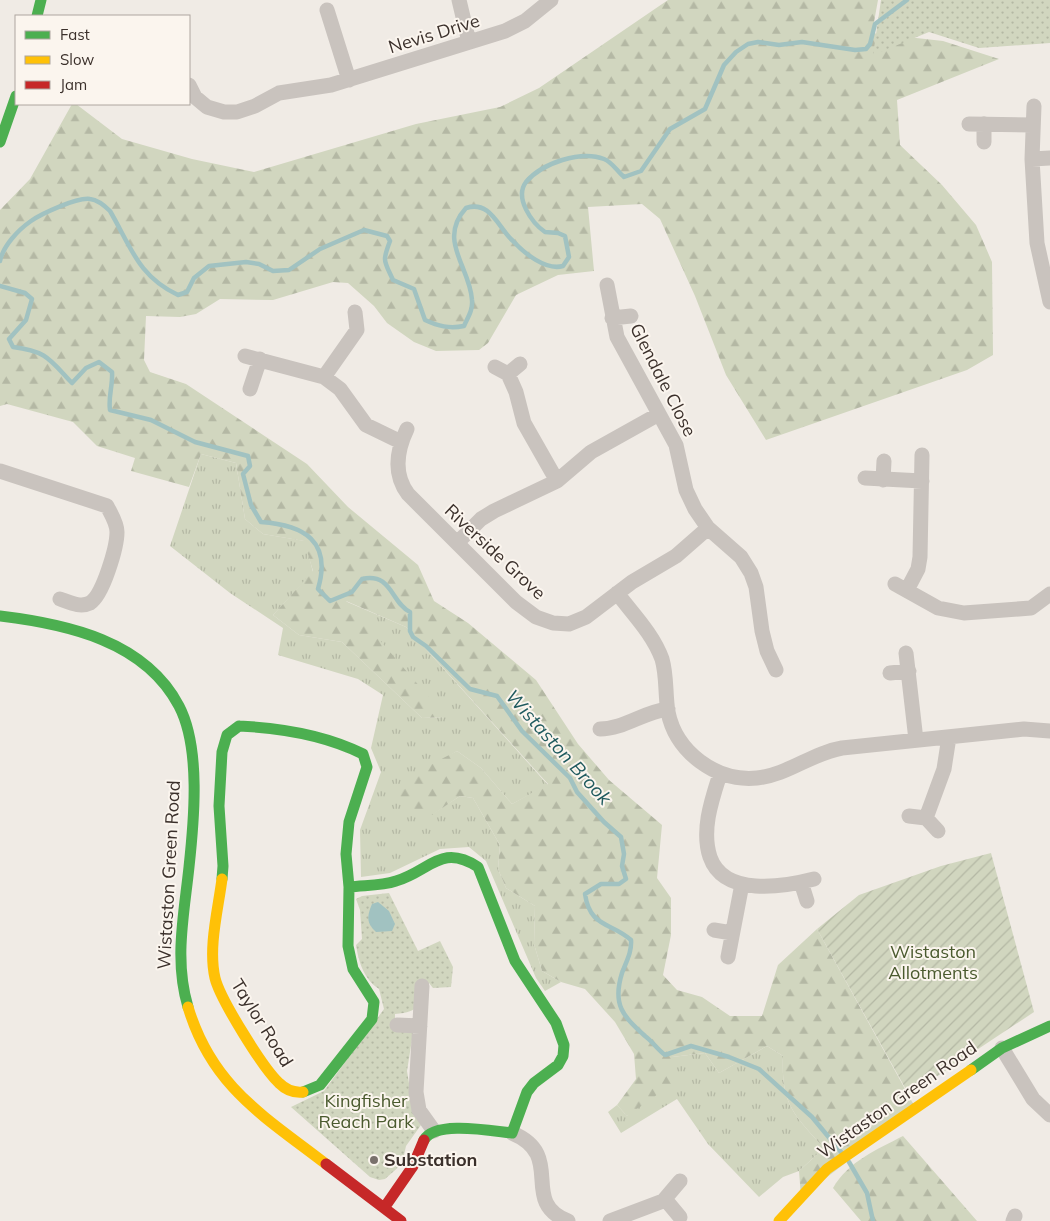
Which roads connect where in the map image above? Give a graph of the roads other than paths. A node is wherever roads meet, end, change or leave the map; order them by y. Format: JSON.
{"nodes":[{"id":1,"x":41,"y":0,"type":"edge"},
{"id":2,"x":459,"y":0,"type":"edge"},
{"id":3,"x":551,"y":0,"type":"edge"},
{"id":4,"x":327,"y":10,"type":"dead end"},
{"id":5,"x":36,"y":15,"type":"edge"},
{"id":6,"x":469,"y":42,"type":"junction"},
{"id":7,"x":349,"y":80,"type":"junction"},
{"id":8,"x":190,"y":87,"type":"edge"},
{"id":9,"x":15,"y":99,"type":"edge"},
{"id":10,"x":1034,"y":106,"type":"dead end"},
{"id":11,"x":969,"y":124,"type":"dead end"},
{"id":12,"x":984,"y":124,"type":"junction"},
{"id":13,"x":1032,"y":125,"type":"junction"},
{"id":14,"x":0,"y":142,"type":"edge"},
{"id":15,"x":984,"y":142,"type":"dead end"},
{"id":16,"x":1050,"y":158,"type":"edge"},
{"id":17,"x":1032,"y":159,"type":"junction"},
{"id":18,"x":1047,"y":284,"type":"edge"},
{"id":19,"x":607,"y":285,"type":"dead end"},
{"id":20,"x":1050,"y":302,"type":"edge"},
{"id":21,"x":355,"y":312,"type":"dead end"},
{"id":22,"x":631,"y":316,"type":"dead end"},
{"id":23,"x":612,"y":318,"type":"junction"},
{"id":24,"x":520,"y":364,"type":"dead end"},
{"id":25,"x":324,"y":377,"type":"junction"},
{"id":26,"x":250,"y":389,"type":"dead end"},
{"id":27,"x":659,"y":414,"type":"junction"},
{"id":28,"x":922,"y":456,"type":"dead end"},
{"id":29,"x":884,"y":461,"type":"dead end"},
{"id":30,"x":0,"y":472,"type":"edge"},
{"id":31,"x":865,"y":478,"type":"dead end"},
{"id":32,"x":883,"y":480,"type":"junction"},
{"id":33,"x":557,"y":481,"type":"junction"},
{"id":34,"x":922,"y":481,"type":"junction"},
{"id":35,"x":708,"y":528,"type":"junction"},
{"id":36,"x":457,"y":543,"type":"junction"},
{"id":37,"x":617,"y":593,"type":"junction"},
{"id":38,"x":1050,"y":594,"type":"edge"},
{"id":39,"x":60,"y":599,"type":"dead end"},
{"id":40,"x":0,"y":616,"type":"edge"},
{"id":41,"x":906,"y":653,"type":"dead end"},
{"id":42,"x":776,"y":670,"type":"dead end"},
{"id":43,"x":909,"y":670,"type":"junction"},
{"id":44,"x":890,"y":673,"type":"dead end"},
{"id":45,"x":668,"y":709,"type":"junction"},
{"id":46,"x":600,"y":729,"type":"dead end"},
{"id":47,"x":1050,"y":731,"type":"edge"},
{"id":48,"x":949,"y":737,"type":"junction"},
{"id":49,"x":916,"y":740,"type":"junction"},
{"id":50,"x":720,"y":774,"type":"junction"},
{"id":51,"x":910,"y":816,"type":"dead end"},
{"id":52,"x":926,"y":818,"type":"junction"},
{"id":53,"x":938,"y":831,"type":"dead end"},
{"id":54,"x":742,"y":884,"type":"junction"},
{"id":55,"x":349,"y":887,"type":"junction"},
{"id":56,"x":807,"y":901,"type":"dead end"},
{"id":57,"x":714,"y":930,"type":"dead end"},
{"id":58,"x":732,"y":933,"type":"junction"},
{"id":59,"x":728,"y":957,"type":"dead end"},
{"id":60,"x":422,"y":986,"type":"dead end"},
{"id":61,"x":397,"y":1025,"type":"dead end"},
{"id":62,"x":420,"y":1026,"type":"junction"},
{"id":63,"x":1050,"y":1026,"type":"edge"},
{"id":64,"x":1002,"y":1048,"type":"junction"},
{"id":65,"x":1050,"y":1115,"type":"edge"},
{"id":66,"x":434,"y":1131,"type":"junction"},
{"id":67,"x":512,"y":1132,"type":"junction"},
{"id":68,"x":680,"y":1181,"type":"dead end"},
{"id":69,"x":666,"y":1199,"type":"junction"},
{"id":70,"x":384,"y":1208,"type":"junction"},
{"id":71,"x":680,"y":1217,"type":"dead end"},
{"id":72,"x":401,"y":1221,"type":"edge"},
{"id":73,"x":568,"y":1221,"type":"edge"},
{"id":74,"x":610,"y":1221,"type":"edge"},
{"id":75,"x":778,"y":1221,"type":"edge"}],
"edges":[{"from":1,"to":5,"type":"main road"},
{"from":2,"to":6,"type":"street"},
{"from":3,"to":6,"type":"street","name":"Nevis Drive"},
{"from":4,"to":7,"type":"street"},
{"from":6,"to":7,"type":"street","name":"Nevis Drive"},
{"from":7,"to":8,"type":"street","name":"Nevis Drive"},
{"from":9,"to":14,"type":"main road"},
{"from":10,"to":13,"type":"street"},
{"from":11,"to":12,"type":"street"},
{"from":12,"to":13,"type":"street"},
{"from":12,"to":15,"type":"street"},
{"from":13,"to":17,"type":"street"},
{"from":16,"to":17,"type":"street"},
{"from":17,"to":18,"type":"street"},
{"from":18,"to":20,"type":"street"},
{"from":19,"to":23,"type":"street","name":"Glendale Close"},
{"from":21,"to":25,"type":"street"},
{"from":22,"to":23,"type":"street","name":"Glendale Close"},
{"from":23,"to":27,"type":"street","name":"Glendale Close"},
{"from":24,"to":33,"type":"street"},
{"from":25,"to":26,"type":"street","name":"Riverside Grove"},
{"from":25,"to":36,"type":"street","name":"Riverside Grove"},
{"from":27,"to":33,"type":"street"},
{"from":27,"to":35,"type":"street","name":"Glendale Close"},
{"from":28,"to":34,"type":"street"},
{"from":29,"to":32,"type":"street"},
{"from":30,"to":39,"type":"street"},
{"from":31,"to":32,"type":"street"},
{"from":32,"to":34,"type":"street"},
{"from":33,"to":36,"type":"street"},
{"from":34,"to":38,"type":"street"},
{"from":35,"to":37,"type":"street","name":"Riverside Grove"},
{"from":35,"to":42,"type":"street","name":"Glendale Close"},
{"from":36,"to":37,"type":"street","name":"Riverside Grove"},
{"from":37,"to":45,"type":"street"},
{"from":40,"to":70,"type":"main road","name":"Wistaston Green Road"},
{"from":41,"to":43,"type":"street"},
{"from":43,"to":44,"type":"street"},
{"from":43,"to":49,"type":"street"},
{"from":45,"to":46,"type":"street"},
{"from":45,"to":50,"type":"street"},
{"from":47,"to":48,"type":"street"},
{"from":48,"to":49,"type":"street"},
{"from":48,"to":52,"type":"street"},
{"from":49,"to":50,"type":"street"},
{"from":50,"to":54,"type":"street"},
{"from":51,"to":52,"type":"street"},
{"from":52,"to":53,"type":"street"},
{"from":54,"to":56,"type":"street"},
{"from":54,"to":58,"type":"street"},
{"from":55,"to":55,"type":"main road","name":"Taylor Road"},
{"from":55,"to":67,"type":"main road"},
{"from":57,"to":58,"type":"street"},
{"from":58,"to":59,"type":"street"},
{"from":60,"to":62,"type":"street"},
{"from":61,"to":62,"type":"street"},
{"from":62,"to":66,"type":"street"},
{"from":63,"to":64,"type":"main road","name":"Wistaston Green Road"},
{"from":64,"to":65,"type":"street"},
{"from":64,"to":75,"type":"main road","name":"Wistaston Green Road"},
{"from":66,"to":67,"type":"main road"},
{"from":66,"to":70,"type":"main road"},
{"from":67,"to":73,"type":"street"},
{"from":68,"to":69,"type":"street"},
{"from":69,"to":71,"type":"street"},
{"from":69,"to":74,"type":"street"},
{"from":70,"to":72,"type":"main road","name":"Wistaston Green Road"}]}
